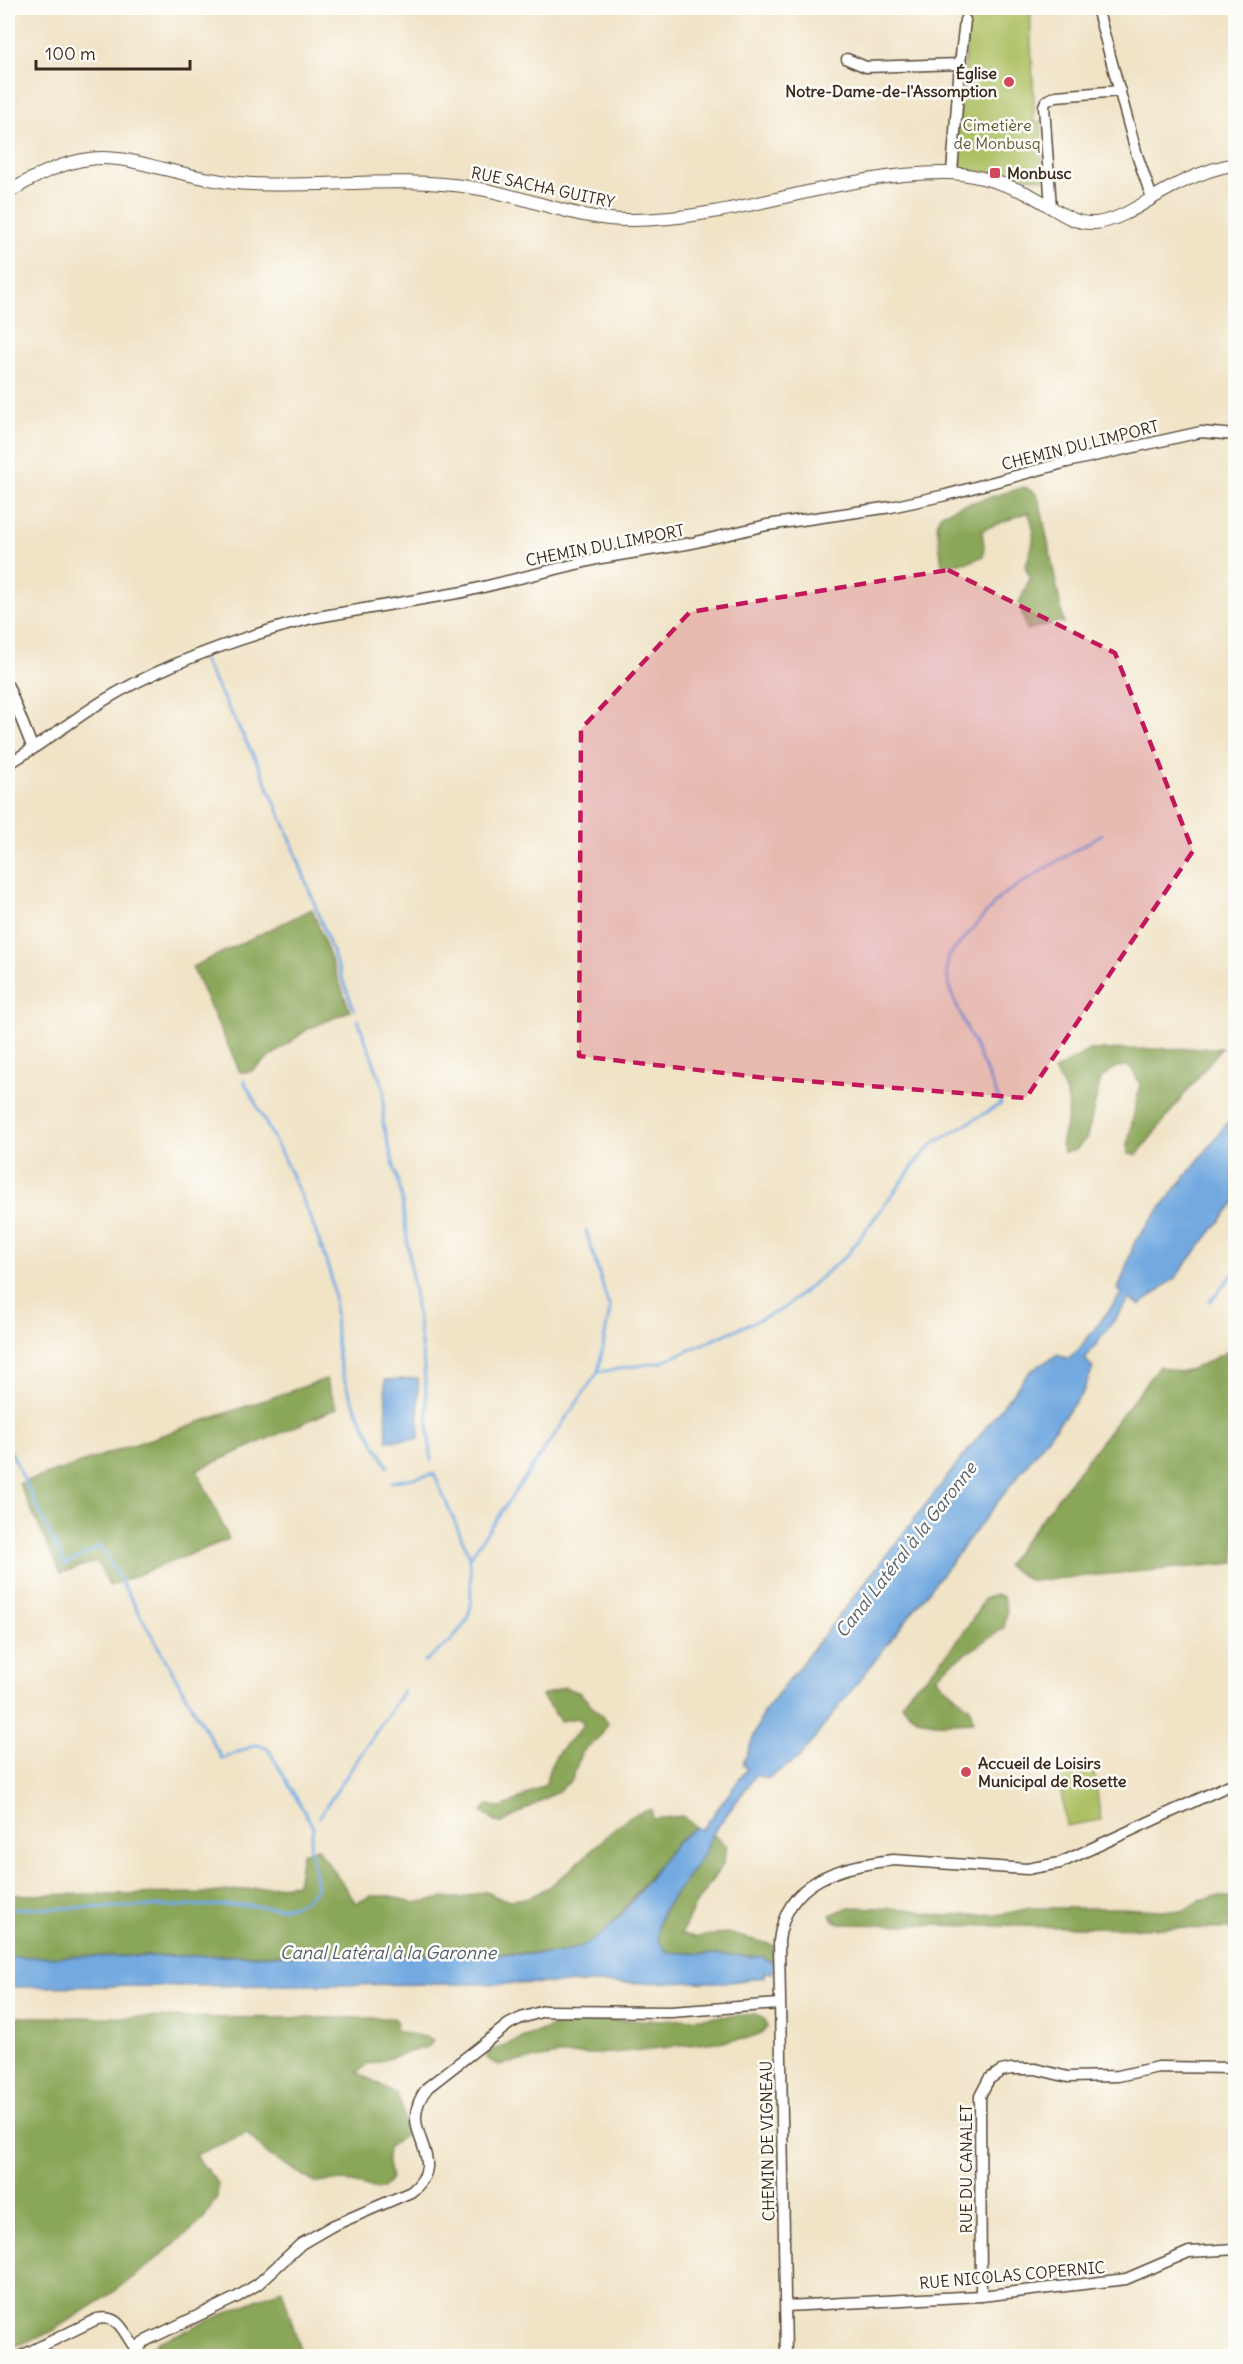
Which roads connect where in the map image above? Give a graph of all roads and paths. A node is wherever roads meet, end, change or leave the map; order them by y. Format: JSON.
{"nodes":[{"id":1,"x":1096,"y":8,"type":"edge"},
{"id":2,"x":965,"y":20,"type":"dead end"},
{"id":3,"x":847,"y":58,"type":"dead end"},
{"id":4,"x":960,"y":64,"type":"junction"},
{"id":5,"x":1120,"y":91,"type":"junction"},
{"id":6,"x":1236,"y":164,"type":"edge"},
{"id":7,"x":952,"y":173,"type":"junction"},
{"id":8,"x":8,"y":193,"type":"edge"},
{"id":9,"x":1152,"y":198,"type":"junction"},
{"id":10,"x":1051,"y":208,"type":"junction"},
{"id":11,"x":1236,"y":435,"type":"edge"},
{"id":12,"x":8,"y":686,"type":"edge"},
{"id":13,"x":33,"y":749,"type":"junction"},
{"id":14,"x":8,"y":764,"type":"edge"},
{"id":15,"x":1236,"y":1782,"type":"edge"},
{"id":16,"x":779,"y":2004,"type":"junction"},
{"id":17,"x":1236,"y":2068,"type":"edge"},
{"id":18,"x":1236,"y":2249,"type":"edge"},
{"id":19,"x":981,"y":2296,"type":"junction"},
{"id":20,"x":786,"y":2306,"type":"junction"},
{"id":21,"x":134,"y":2353,"type":"edge"},
{"id":22,"x":21,"y":2356,"type":"edge"},
{"id":23,"x":786,"y":2356,"type":"edge"}],
"edges":[{"from":1,"to":5,"type":"street"},
{"from":2,"to":4,"type":"street"},
{"from":3,"to":4,"type":"street"},
{"from":4,"to":7,"type":"street"},
{"from":5,"to":9,"type":"street"},
{"from":5,"to":10,"type":"street"},
{"from":6,"to":9,"type":"street","name":"RUE SACHA GUITRY"},
{"from":7,"to":8,"type":"street","name":"RUE SACHA GUITRY"},
{"from":7,"to":10,"type":"street","name":"RUE SACHA GUITRY"},
{"from":9,"to":10,"type":"street","name":"RUE SACHA GUITRY"},
{"from":11,"to":13,"type":"street","name":"CHEMIN DU LIMPORT"},
{"from":12,"to":13,"type":"street"},
{"from":13,"to":14,"type":"street","name":"CHEMIN DU LIMPORT"},
{"from":15,"to":16,"type":"street","name":"CHEMIN DE VIGNEAU"},
{"from":16,"to":20,"type":"street","name":"CHEMIN DE VIGNEAU"},
{"from":16,"to":21,"type":"street"},
{"from":17,"to":19,"type":"street","name":"RUE DU CANALET"},
{"from":18,"to":19,"type":"street","name":"RUE NICOLAS COPERNIC"},
{"from":19,"to":20,"type":"street","name":"RUE NICOLAS COPERNIC"},
{"from":20,"to":23,"type":"street","name":"CHEMIN DE VIGNEAU"},
{"from":21,"to":22,"type":"street"}]}
